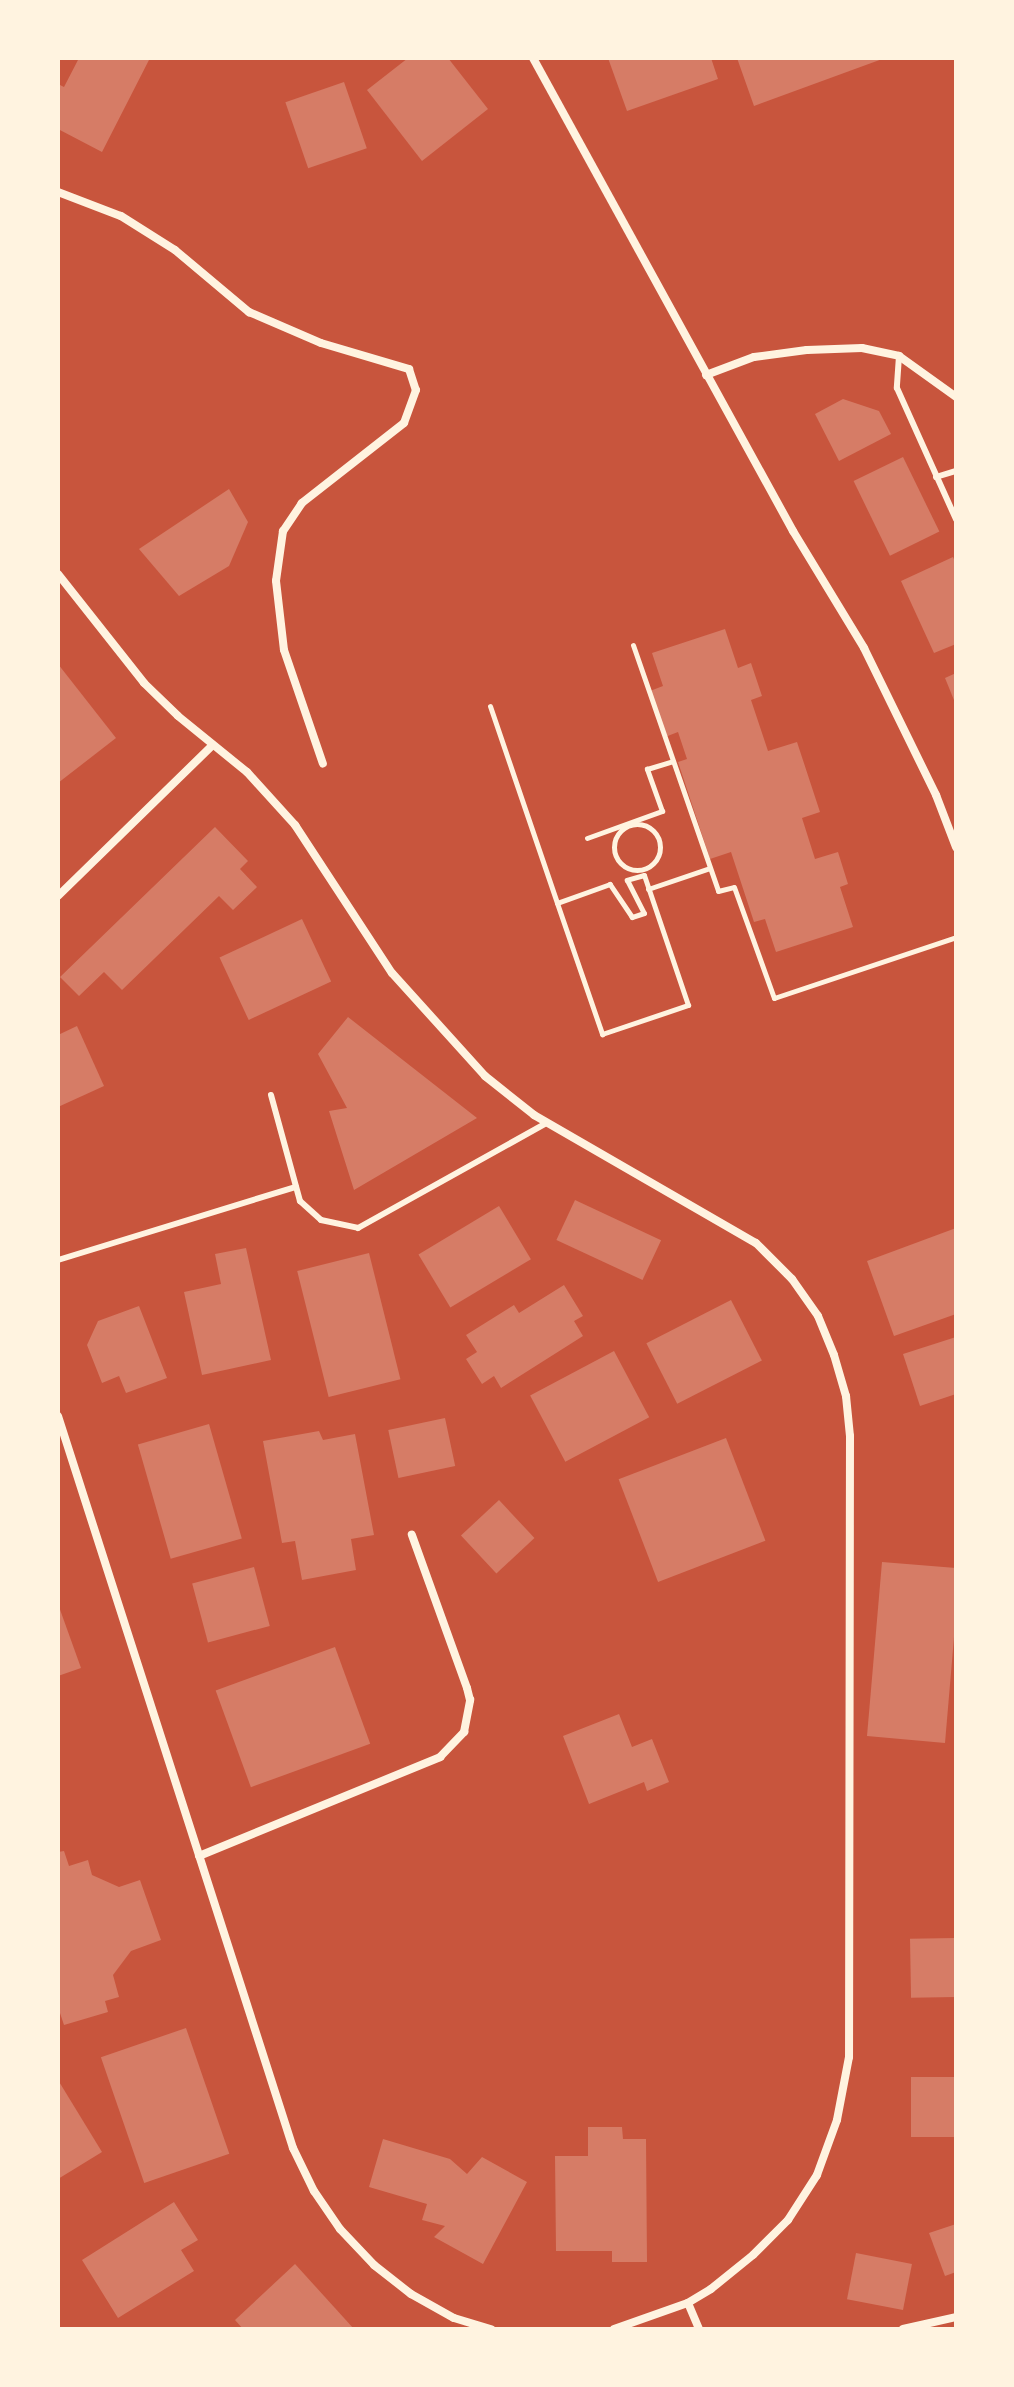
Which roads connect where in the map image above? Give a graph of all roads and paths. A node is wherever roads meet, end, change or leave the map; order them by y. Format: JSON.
{"nodes":[{"id":1,"x":533,"y":58,"type":"edge"},
{"id":2,"x":58,"y":192,"type":"edge"},
{"id":3,"x":899,"y":356,"type":"junction"},
{"id":4,"x":706,"y":375,"type":"junction"},
{"id":5,"x":956,"y":397,"type":"edge"},
{"id":6,"x":956,"y":471,"type":"edge"},
{"id":7,"x":936,"y":477,"type":"junction"},
{"id":8,"x":956,"y":519,"type":"edge"},
{"id":9,"x":58,"y":574,"type":"edge"},
{"id":10,"x":633,"y":645,"type":"dead end"},
{"id":11,"x":490,"y":706,"type":"dead end"},
{"id":12,"x":213,"y":745,"type":"junction"},
{"id":13,"x":673,"y":761,"type":"junction"},
{"id":14,"x":323,"y":764,"type":"dead end"},
{"id":15,"x":632,"y":824,"type":"junction"},
{"id":16,"x":587,"y":838,"type":"dead end"},
{"id":17,"x":956,"y":847,"type":"edge"},
{"id":18,"x":710,"y":868,"type":"junction"},
{"id":19,"x":643,"y":872,"type":"junction"},
{"id":20,"x":648,"y":889,"type":"junction"},
{"id":21,"x":58,"y":896,"type":"edge"},
{"id":22,"x":557,"y":903,"type":"junction"},
{"id":23,"x":956,"y":937,"type":"edge"},
{"id":24,"x":271,"y":1095,"type":"dead end"},
{"id":25,"x":547,"y":1123,"type":"junction"},
{"id":26,"x":296,"y":1187,"type":"junction"},
{"id":27,"x":58,"y":1260,"type":"edge"},
{"id":28,"x":58,"y":1416,"type":"edge"},
{"id":29,"x":412,"y":1535,"type":"dead end"},
{"id":30,"x":199,"y":1856,"type":"junction"},
{"id":31,"x":688,"y":2303,"type":"junction"},
{"id":32,"x":956,"y":2317,"type":"edge"},
{"id":33,"x":491,"y":2329,"type":"edge"},
{"id":34,"x":614,"y":2329,"type":"edge"},
{"id":35,"x":699,"y":2329,"type":"edge"},
{"id":36,"x":903,"y":2329,"type":"edge"}],
"edges":[{"from":1,"to":4,"type":"street"},
{"from":2,"to":14,"type":"street"},
{"from":3,"to":4,"type":"street"},
{"from":3,"to":5,"type":"street"},
{"from":3,"to":7,"type":"lane"},
{"from":4,"to":17,"type":"street"},
{"from":6,"to":7,"type":"lane"},
{"from":7,"to":8,"type":"lane"},
{"from":9,"to":12,"type":"street"},
{"from":10,"to":13,"type":"path"},
{"from":11,"to":22,"type":"path"},
{"from":12,"to":21,"type":"street"},
{"from":12,"to":25,"type":"street"},
{"from":13,"to":15,"type":"path"},
{"from":13,"to":18,"type":"path"},
{"from":15,"to":16,"type":"path"},
{"from":15,"to":19,"type":"path"},
{"from":15,"to":19,"type":"path"},
{"from":18,"to":20,"type":"path"},
{"from":18,"to":23,"type":"path"},
{"from":19,"to":20,"type":"path"},
{"from":19,"to":22,"type":"path"},
{"from":20,"to":22,"type":"path"},
{"from":24,"to":26,"type":"lane"},
{"from":25,"to":26,"type":"lane"},
{"from":25,"to":31,"type":"street"},
{"from":26,"to":27,"type":"lane"},
{"from":28,"to":30,"type":"street"},
{"from":29,"to":30,"type":"street"},
{"from":30,"to":33,"type":"street"},
{"from":31,"to":34,"type":"street"},
{"from":31,"to":35,"type":"street"},
{"from":32,"to":36,"type":"street"}]}
